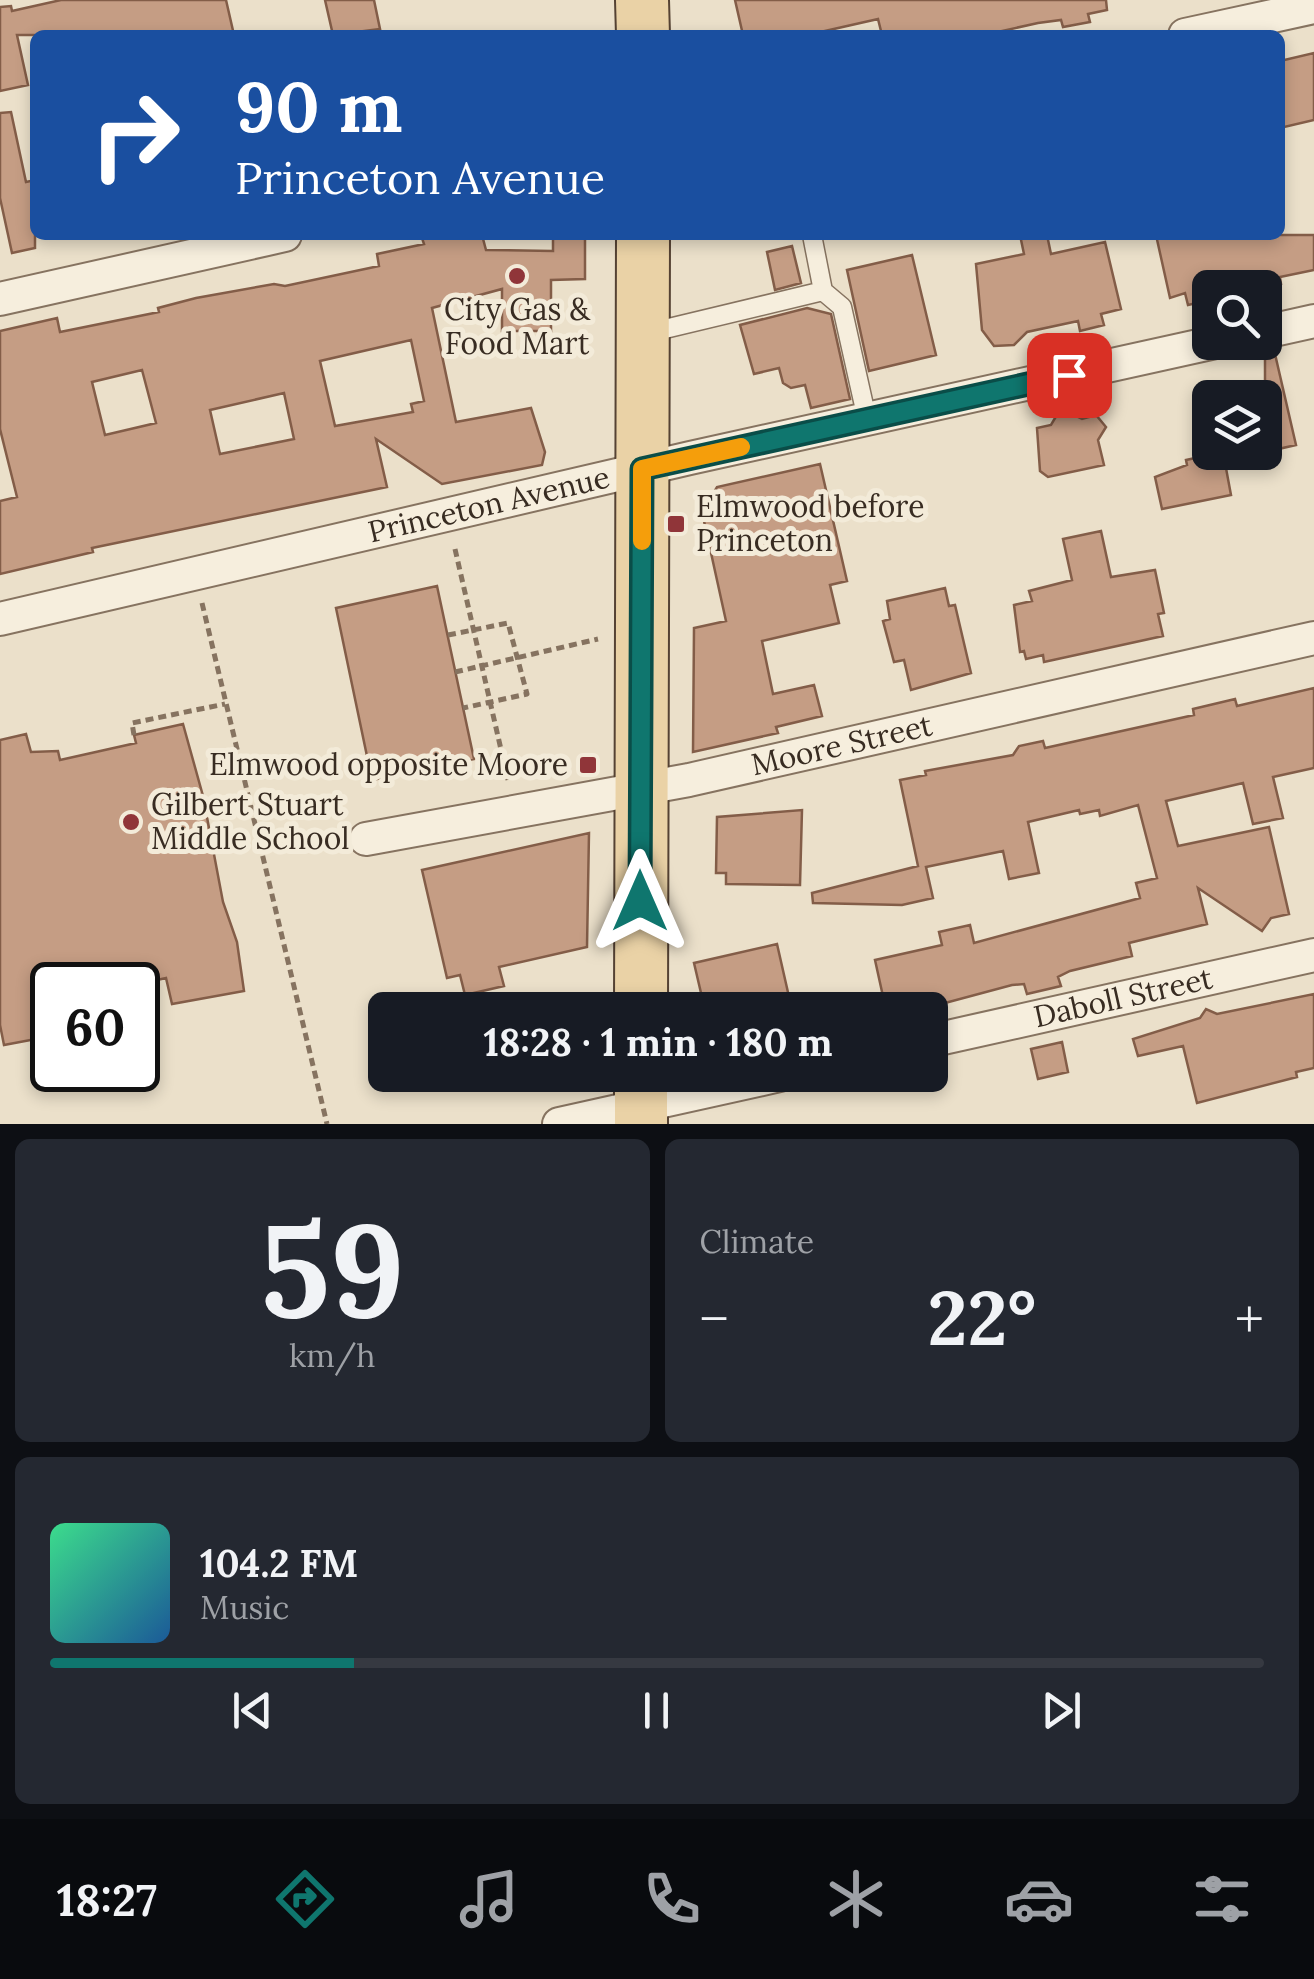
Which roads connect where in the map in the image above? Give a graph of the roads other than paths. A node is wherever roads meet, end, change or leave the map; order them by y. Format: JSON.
{"nodes":[{"id":1,"x":642,"y":0,"type":"edge"},
{"id":2,"x":1314,"y":6,"type":"edge"},
{"id":3,"x":643,"y":30,"type":"edge"},
{"id":4,"x":1208,"y":30,"type":"edge"},
{"id":5,"x":263,"y":240,"type":"edge"},
{"id":6,"x":643,"y":240,"type":"edge"},
{"id":7,"x":813,"y":240,"type":"edge"},
{"id":8,"x":823,"y":291,"type":"junction"},
{"id":9,"x":0,"y":299,"type":"edge"},
{"id":10,"x":1314,"y":321,"type":"edge"},
{"id":11,"x":1282,"y":328,"type":"edge"},
{"id":12,"x":643,"y":334,"type":"junction"},
{"id":13,"x":1192,"y":347,"type":"edge"},
{"id":14,"x":867,"y":419,"type":"junction"},
{"id":15,"x":642,"y":469,"type":"junction"},
{"id":16,"x":0,"y":618,"type":"edge"},
{"id":17,"x":1314,"y":638,"type":"edge"},
{"id":18,"x":640,"y":788,"type":"junction"},
{"id":19,"x":366,"y":839,"type":"dead end"},
{"id":20,"x":1314,"y":955,"type":"edge"},
{"id":21,"x":641,"y":992,"type":"edge"},
{"id":22,"x":948,"y":1037,"type":"edge"},
{"id":23,"x":692,"y":1092,"type":"edge"},
{"id":24,"x":641,"y":1102,"type":"edge"},
{"id":25,"x":559,"y":1124,"type":"edge"}],
"edges":[{"from":1,"to":3,"type":"main road"},
{"from":2,"to":4,"type":"street"},
{"from":5,"to":9,"type":"street"},
{"from":6,"to":12,"type":"main road"},
{"from":7,"to":8,"type":"lane"},
{"from":8,"to":12,"type":"lane"},
{"from":8,"to":14,"type":"lane"},
{"from":10,"to":11,"type":"street"},
{"from":12,"to":15,"type":"main road"},
{"from":13,"to":14,"type":"street","name":"Princeton Avenue"},
{"from":14,"to":15,"type":"street","name":"Princeton Avenue"},
{"from":15,"to":16,"type":"street","name":"Princeton Avenue"},
{"from":15,"to":18,"type":"main road"},
{"from":17,"to":18,"type":"street","name":"Moore Street"},
{"from":18,"to":19,"type":"street","name":"Moore Street"},
{"from":18,"to":21,"type":"main road"},
{"from":20,"to":22,"type":"street","name":"Daboll Street"},
{"from":23,"to":24,"type":"street"},
{"from":24,"to":25,"type":"street"}]}
